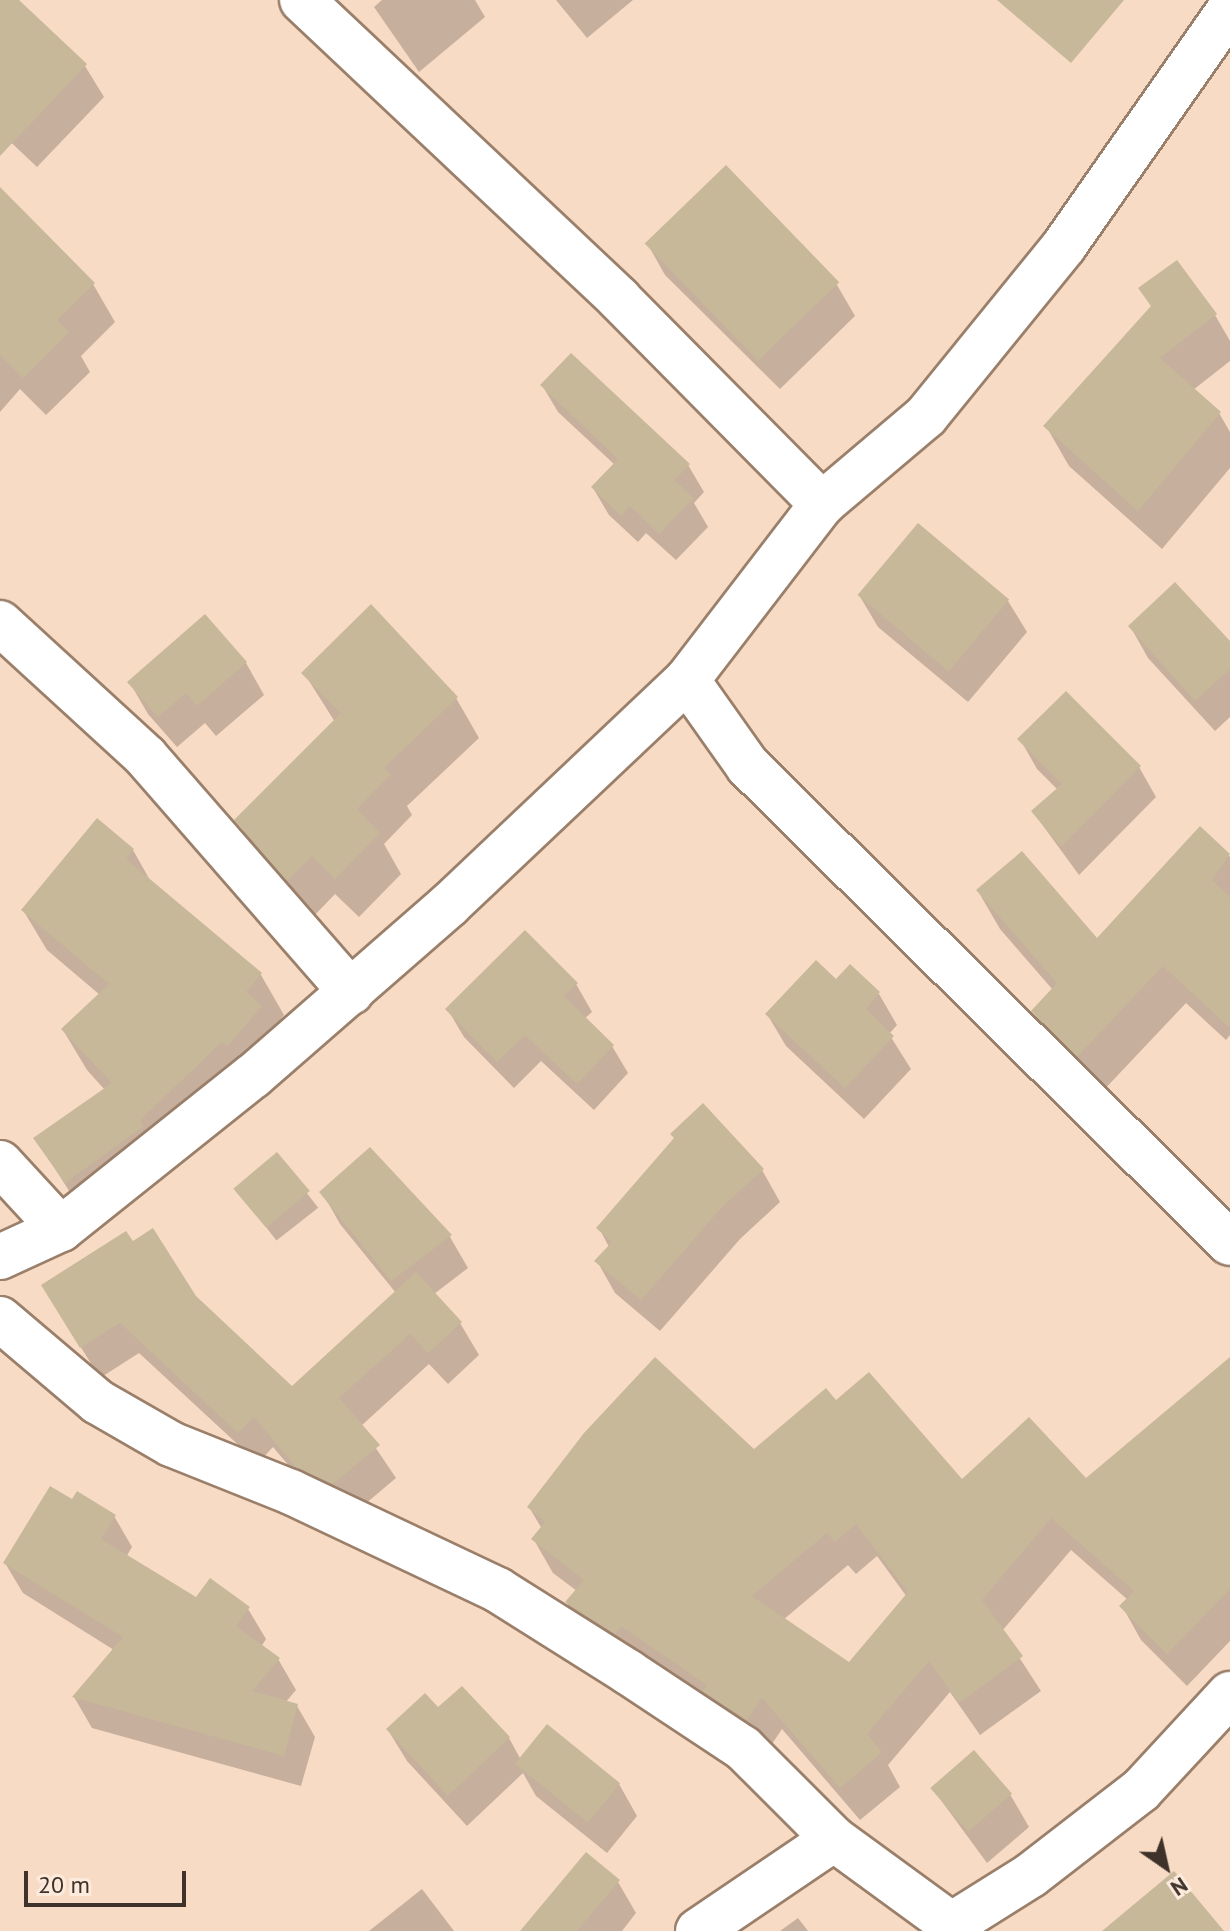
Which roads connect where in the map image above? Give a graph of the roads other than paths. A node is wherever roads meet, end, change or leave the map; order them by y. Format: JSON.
{"nodes":[{"id":1,"x":302,"y":0,"type":"edge"},
{"id":2,"x":1230,"y":9,"type":"edge"},
{"id":3,"x":822,"y":504,"type":"junction"},
{"id":4,"x":0,"y":623,"type":"edge"},
{"id":5,"x":687,"y":680,"type":"junction"},
{"id":6,"x":351,"y":992,"type":"junction"},
{"id":7,"x":0,"y":1163,"type":"edge"},
{"id":8,"x":61,"y":1229,"type":"junction"},
{"id":9,"x":1230,"y":1243,"type":"edge"},
{"id":10,"x":0,"y":1257,"type":"edge"},
{"id":11,"x":0,"y":1319,"type":"edge"},
{"id":12,"x":1230,"y":1694,"type":"edge"},
{"id":13,"x":834,"y":1839,"type":"junction"},
{"id":14,"x":956,"y":1928,"type":"edge"},
{"id":15,"x":698,"y":1931,"type":"edge"}],
"edges":[{"from":1,"to":3,"type":"street"},
{"from":2,"to":3,"type":"street"},
{"from":3,"to":5,"type":"street"},
{"from":4,"to":6,"type":"street"},
{"from":5,"to":6,"type":"street"},
{"from":5,"to":9,"type":"street"},
{"from":6,"to":8,"type":"street"},
{"from":7,"to":8,"type":"street"},
{"from":8,"to":10,"type":"street"},
{"from":11,"to":13,"type":"street"},
{"from":12,"to":14,"type":"street"},
{"from":13,"to":14,"type":"street"},
{"from":13,"to":15,"type":"street"}]}
